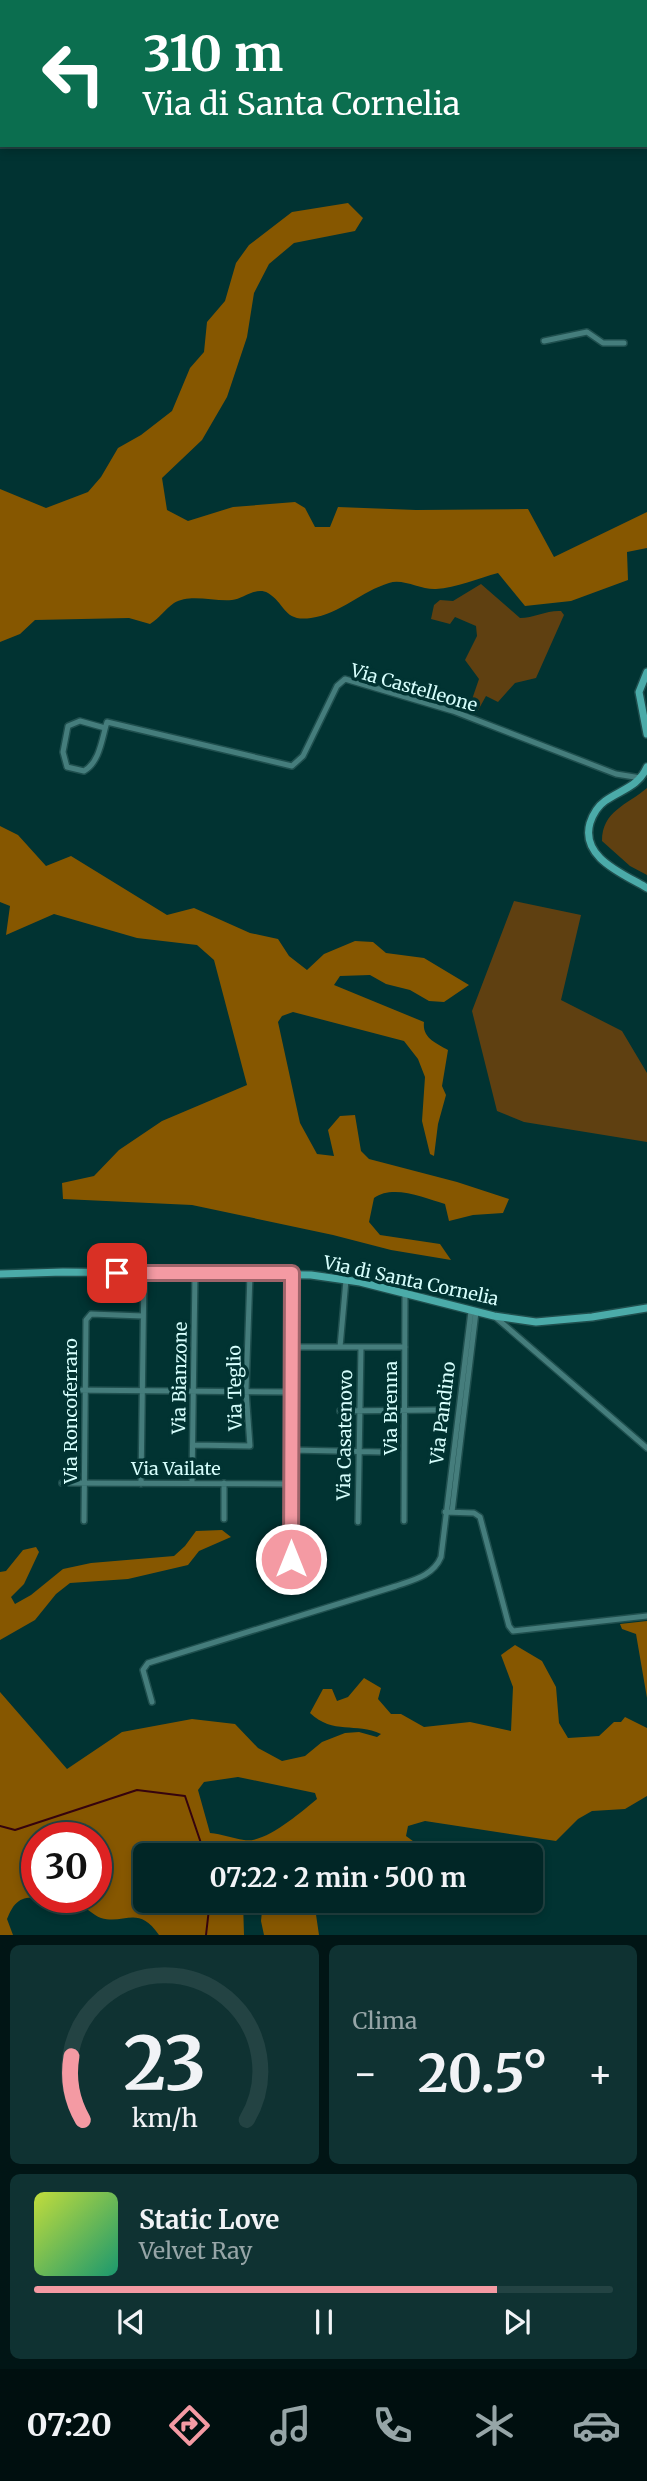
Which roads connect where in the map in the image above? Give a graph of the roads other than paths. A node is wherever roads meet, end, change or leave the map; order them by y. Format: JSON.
{"nodes":[{"id":1,"x":544,"y":341,"type":"dead end"},
{"id":2,"x":624,"y":343,"type":"dead end"},
{"id":3,"x":647,"y":673,"type":"edge"},
{"id":4,"x":105,"y":728,"type":"junction"},
{"id":5,"x":647,"y":734,"type":"edge"},
{"id":6,"x":647,"y":767,"type":"edge"},
{"id":7,"x":641,"y":778,"type":"junction"},
{"id":8,"x":647,"y":888,"type":"edge"},
{"id":9,"x":144,"y":1273,"type":"junction"},
{"id":10,"x":195,"y":1273,"type":"junction"},
{"id":11,"x":292,"y":1273,"type":"junction"},
{"id":12,"x":0,"y":1274,"type":"edge"},
{"id":13,"x":250,"y":1274,"type":"junction"},
{"id":14,"x":346,"y":1280,"type":"junction"},
{"id":15,"x":405,"y":1295,"type":"junction"},
{"id":16,"x":647,"y":1308,"type":"edge"},
{"id":17,"x":474,"y":1312,"type":"junction"},
{"id":18,"x":143,"y":1316,"type":"junction"},
{"id":19,"x":494,"y":1316,"type":"junction"},
{"id":20,"x":292,"y":1347,"type":"junction"},
{"id":21,"x":340,"y":1347,"type":"junction"},
{"id":22,"x":361,"y":1347,"type":"junction"},
{"id":23,"x":405,"y":1347,"type":"junction"},
{"id":24,"x":69,"y":1390,"type":"dead end"},
{"id":25,"x":86,"y":1390,"type":"junction"},
{"id":26,"x":142,"y":1390,"type":"junction"},
{"id":27,"x":193,"y":1391,"type":"junction"},
{"id":28,"x":246,"y":1391,"type":"junction"},
{"id":29,"x":292,"y":1392,"type":"junction"},
{"id":30,"x":360,"y":1410,"type":"junction"},
{"id":31,"x":405,"y":1410,"type":"junction"},
{"id":32,"x":435,"y":1410,"type":"dead end"},
{"id":33,"x":340,"y":1411,"type":"dead end"},
{"id":34,"x":193,"y":1445,"type":"junction"},
{"id":35,"x":647,"y":1448,"type":"edge"},
{"id":36,"x":292,"y":1450,"type":"junction"},
{"id":37,"x":359,"y":1452,"type":"junction"},
{"id":38,"x":381,"y":1452,"type":"dead end"},
{"id":39,"x":192,"y":1482,"type":"junction"},
{"id":40,"x":62,"y":1483,"type":"dead end"},
{"id":41,"x":85,"y":1483,"type":"junction"},
{"id":42,"x":224,"y":1483,"type":"junction"},
{"id":43,"x":141,"y":1484,"type":"junction"},
{"id":44,"x":291,"y":1484,"type":"junction"},
{"id":45,"x":448,"y":1512,"type":"junction"},
{"id":46,"x":224,"y":1519,"type":"dead end"},
{"id":47,"x":84,"y":1521,"type":"dead end"},
{"id":48,"x":404,"y":1521,"type":"dead end"},
{"id":49,"x":358,"y":1522,"type":"dead end"},
{"id":50,"x":291,"y":1559,"type":"dead end"},
{"id":51,"x":647,"y":1616,"type":"edge"},
{"id":52,"x":152,"y":1702,"type":"dead end"}],
"edges":[{"from":1,"to":2,"type":"street"},
{"from":3,"to":5,"type":"street"},
{"from":4,"to":4,"type":"street","name":"Via Castelleone"},
{"from":4,"to":7,"type":"street","name":"Via Castelleone"},
{"from":6,"to":7,"type":"street"},
{"from":7,"to":8,"type":"street"},
{"from":9,"to":10,"type":"street","name":"Via di Santa Cornelia"},
{"from":9,"to":12,"type":"street","name":"Via di Santa Cornelia"},
{"from":9,"to":18,"type":"street"},
{"from":10,"to":13,"type":"street","name":"Via di Santa Cornelia"},
{"from":10,"to":27,"type":"street","name":"Via Bianzone"},
{"from":11,"to":13,"type":"street","name":"Via di Santa Cornelia"},
{"from":11,"to":14,"type":"street","name":"Via di Santa Cornelia"},
{"from":11,"to":20,"type":"street"},
{"from":13,"to":28,"type":"street","name":"Via Teglio"},
{"from":14,"to":15,"type":"street","name":"Via di Santa Cornelia"},
{"from":14,"to":21,"type":"street"},
{"from":15,"to":17,"type":"street","name":"Via di Santa Cornelia"},
{"from":15,"to":23,"type":"street","name":"Via Brenna"},
{"from":16,"to":19,"type":"street","name":"Via di Santa Cornelia"},
{"from":17,"to":19,"type":"street","name":"Via di Santa Cornelia"},
{"from":17,"to":45,"type":"street","name":"Via Pandino"},
{"from":18,"to":25,"type":"street","name":"Via Roncoferraro"},
{"from":18,"to":26,"type":"street"},
{"from":19,"to":35,"type":"street"},
{"from":20,"to":21,"type":"street","name":"Via Casatenovo"},
{"from":20,"to":29,"type":"street"},
{"from":21,"to":22,"type":"street","name":"Via Casatenovo"},
{"from":22,"to":23,"type":"street","name":"Via Casatenovo"},
{"from":22,"to":30,"type":"street","name":"Via Casatenovo"},
{"from":23,"to":31,"type":"street","name":"Via Brenna"},
{"from":24,"to":25,"type":"street"},
{"from":25,"to":26,"type":"street"},
{"from":25,"to":41,"type":"street","name":"Via Roncoferraro"},
{"from":26,"to":27,"type":"street"},
{"from":26,"to":43,"type":"street"},
{"from":27,"to":28,"type":"street"},
{"from":27,"to":34,"type":"street","name":"Via Bianzone"},
{"from":28,"to":29,"type":"street"},
{"from":28,"to":34,"type":"street","name":"Via Teglio"},
{"from":29,"to":36,"type":"street"},
{"from":30,"to":31,"type":"street"},
{"from":30,"to":33,"type":"street"},
{"from":30,"to":37,"type":"street","name":"Via Casatenovo"},
{"from":31,"to":32,"type":"street"},
{"from":31,"to":48,"type":"street","name":"Via Brenna"},
{"from":34,"to":39,"type":"street","name":"Via Bianzone"},
{"from":36,"to":37,"type":"street"},
{"from":36,"to":44,"type":"street"},
{"from":37,"to":38,"type":"street"},
{"from":37,"to":49,"type":"street","name":"Via Casatenovo"},
{"from":39,"to":42,"type":"street","name":"Via Vailate"},
{"from":39,"to":43,"type":"street","name":"Via Vailate"},
{"from":40,"to":41,"type":"street","name":"Via Vailate"},
{"from":41,"to":43,"type":"street","name":"Via Vailate"},
{"from":41,"to":47,"type":"street","name":"Via Roncoferraro"},
{"from":42,"to":44,"type":"street","name":"Via Vailate"},
{"from":42,"to":46,"type":"street"},
{"from":44,"to":50,"type":"street"},
{"from":45,"to":51,"type":"street"},
{"from":45,"to":52,"type":"street","name":"Via Pandino"}]}
